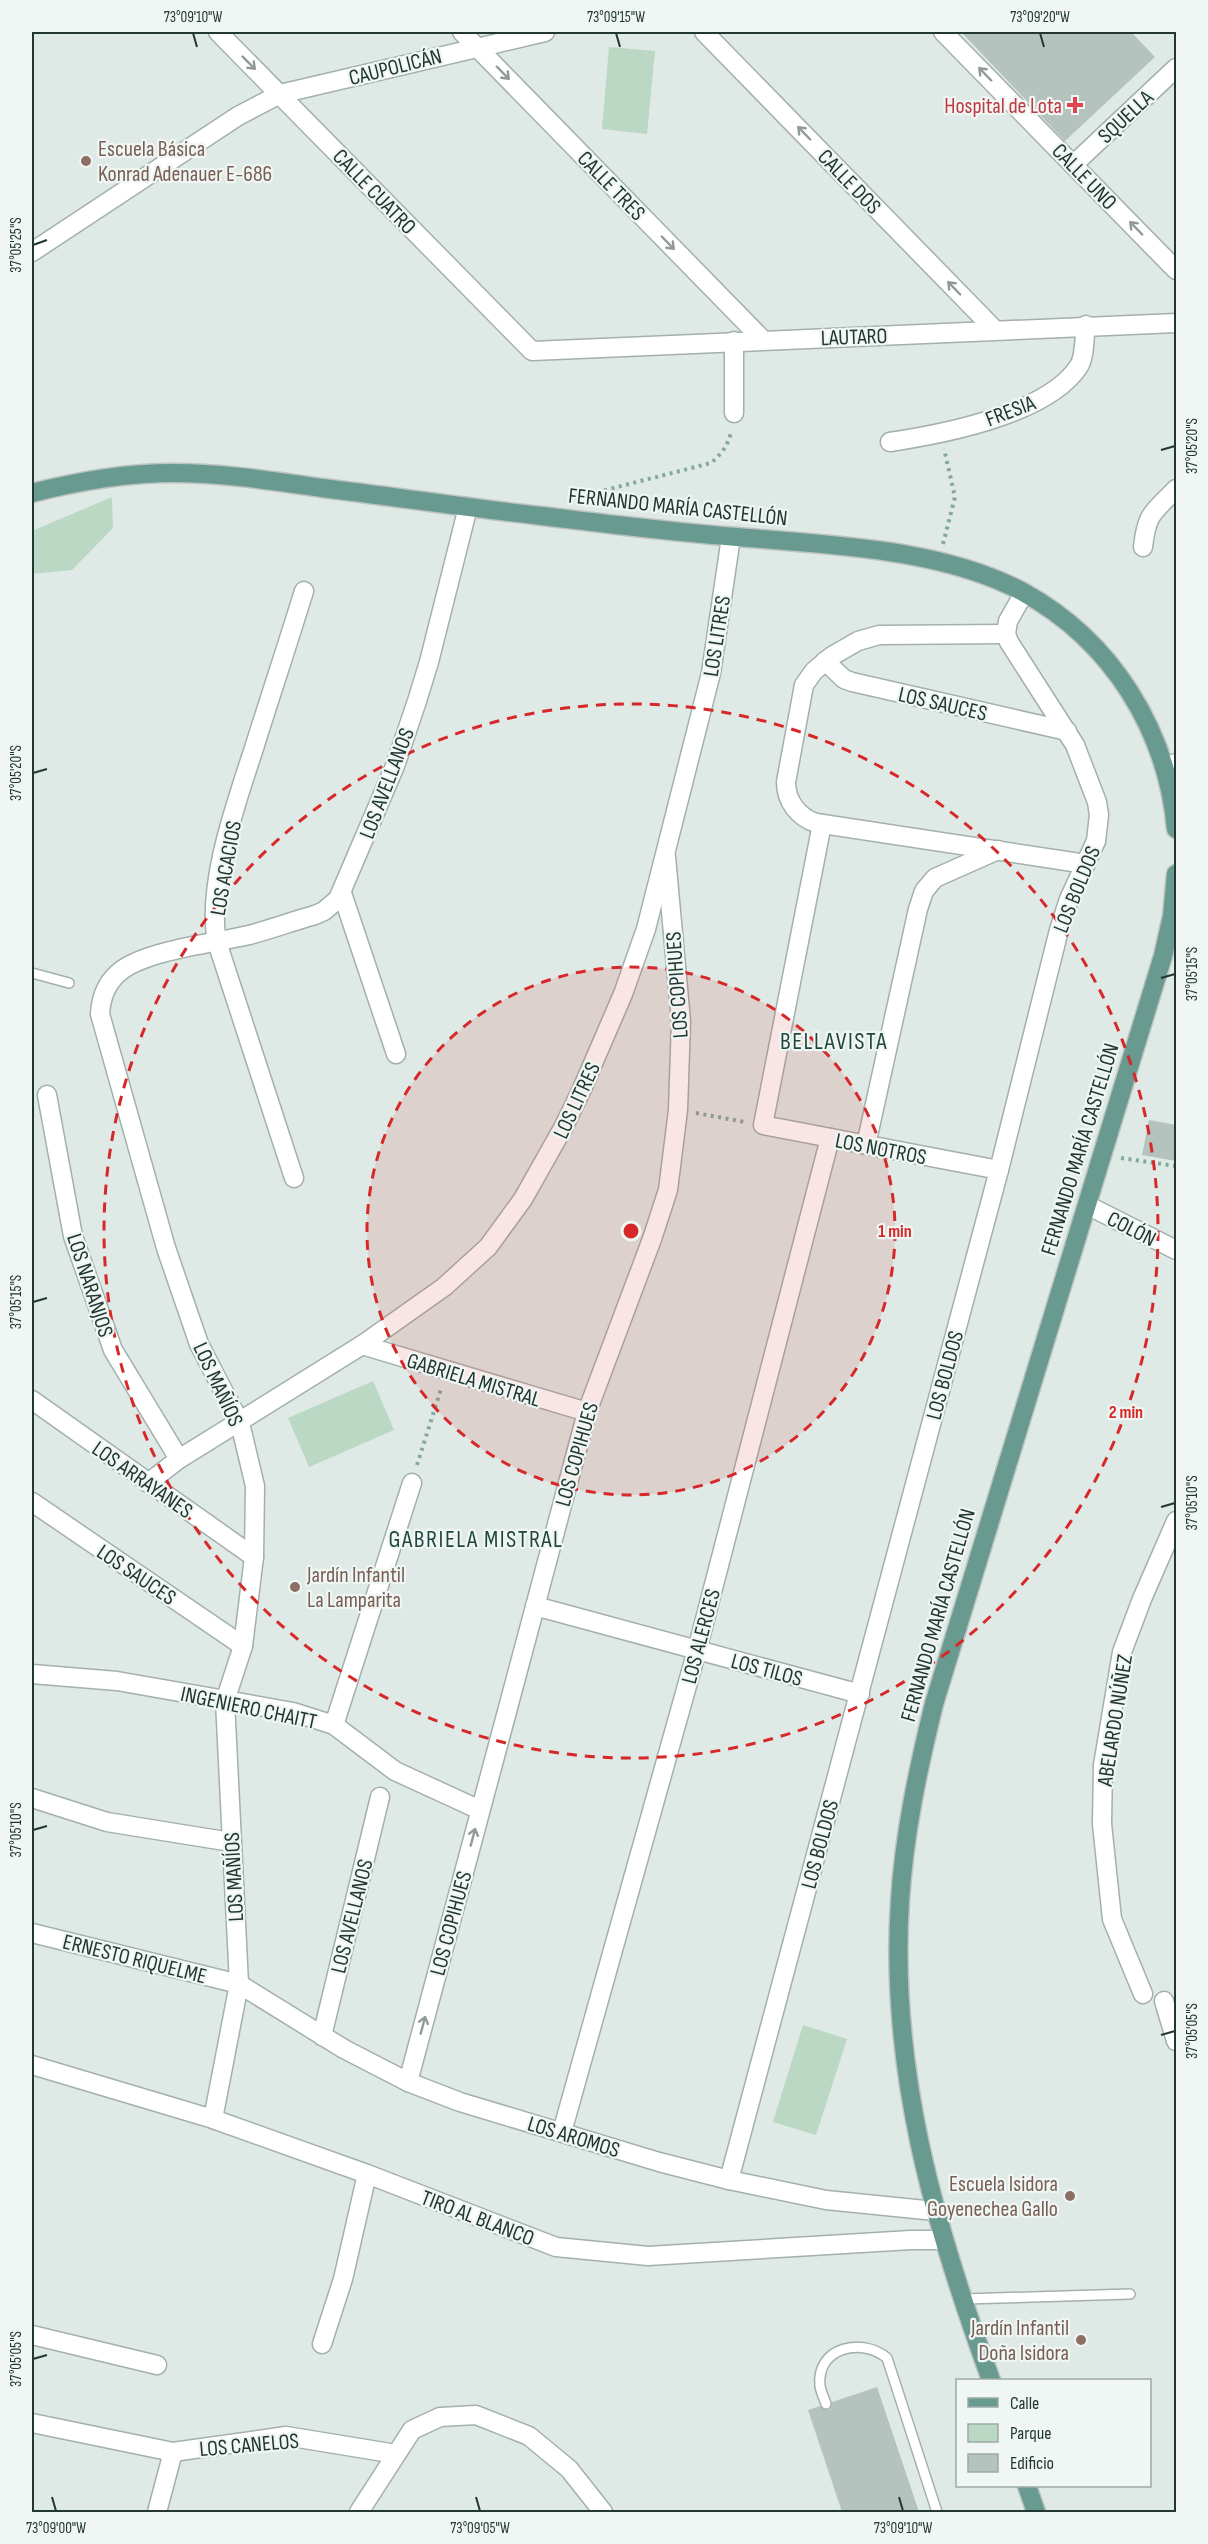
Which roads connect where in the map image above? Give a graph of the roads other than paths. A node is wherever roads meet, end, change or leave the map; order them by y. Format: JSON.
{"nodes":[{"id":1,"x":218,"y":32,"type":"edge"},
{"id":2,"x":462,"y":32,"type":"edge"},
{"id":3,"x":545,"y":32,"type":"edge"},
{"id":4,"x":704,"y":32,"type":"edge"},
{"id":5,"x":943,"y":32,"type":"edge"},
{"id":6,"x":477,"y":47,"type":"junction"},
{"id":7,"x":1176,"y":68,"type":"edge"},
{"id":8,"x":280,"y":94,"type":"junction"},
{"id":9,"x":1073,"y":165,"type":"junction"},
{"id":10,"x":32,"y":252,"type":"edge"},
{"id":11,"x":1176,"y":270,"type":"edge"},
{"id":12,"x":1176,"y":323,"type":"edge"},
{"id":13,"x":1086,"y":325,"type":"junction"},
{"id":14,"x":995,"y":330,"type":"junction"},
{"id":15,"x":762,"y":339,"type":"junction"},
{"id":16,"x":734,"y":341,"type":"junction"},
{"id":17,"x":532,"y":351,"type":"joint"},
{"id":18,"x":734,"y":413,"type":"road end"},
{"id":19,"x":890,"y":442,"type":"dead end"},
{"id":20,"x":1176,"y":489,"type":"edge"},
{"id":21,"x":32,"y":494,"type":"edge"},
{"id":22,"x":468,"y":507,"type":"junction"},
{"id":23,"x":731,"y":537,"type":"junction"},
{"id":24,"x":1143,"y":547,"type":"dead end"},
{"id":25,"x":304,"y":591,"type":"dead end"},
{"id":26,"x":1023,"y":592,"type":"junction"},
{"id":27,"x":1006,"y":634,"type":"junction"},
{"id":28,"x":825,"y":661,"type":"junction"},
{"id":29,"x":1067,"y":731,"type":"junction"},
{"id":30,"x":1171,"y":766,"type":"edge"},
{"id":31,"x":822,"y":824,"type":"junction"},
{"id":32,"x":1176,"y":829,"type":"edge"},
{"id":33,"x":1000,"y":850,"type":"junction"},
{"id":34,"x":666,"y":857,"type":"junction"},
{"id":35,"x":1086,"y":864,"type":"junction"},
{"id":36,"x":1176,"y":874,"type":"edge"},
{"id":37,"x":342,"y":893,"type":"junction"},
{"id":38,"x":217,"y":942,"type":"junction"},
{"id":39,"x":1170,"y":956,"type":"edge"},
{"id":40,"x":32,"y":973,"type":"edge"},
{"id":41,"x":69,"y":983,"type":"dead end"},
{"id":42,"x":396,"y":1054,"type":"dead end"},
{"id":43,"x":47,"y":1095,"type":"dead end"},
{"id":44,"x":830,"y":1138,"type":"junction"},
{"id":45,"x":866,"y":1145,"type":"junction"},
{"id":46,"x":999,"y":1170,"type":"junction"},
{"id":47,"x":294,"y":1178,"type":"dead end"},
{"id":48,"x":1087,"y":1205,"type":"junction"},
{"id":49,"x":1176,"y":1250,"type":"edge"},
{"id":50,"x":362,"y":1345,"type":"junction"},
{"id":51,"x":32,"y":1400,"type":"edge"},
{"id":52,"x":586,"y":1412,"type":"junction"},
{"id":53,"x":240,"y":1423,"type":"junction"},
{"id":54,"x":179,"y":1459,"type":"junction"},
{"id":55,"x":148,"y":1483,"type":"junction"},
{"id":56,"x":412,"y":1483,"type":"road end"},
{"id":57,"x":32,"y":1502,"type":"edge"},
{"id":58,"x":1176,"y":1521,"type":"edge"},
{"id":59,"x":254,"y":1557,"type":"junction"},
{"id":60,"x":535,"y":1606,"type":"junction"},
{"id":61,"x":243,"y":1646,"type":"junction"},
{"id":62,"x":698,"y":1650,"type":"junction"},
{"id":63,"x":32,"y":1674,"type":"edge"},
{"id":64,"x":860,"y":1694,"type":"junction"},
{"id":65,"x":225,"y":1701,"type":"junction"},
{"id":66,"x":334,"y":1725,"type":"junction"},
{"id":67,"x":380,"y":1797,"type":"dead end"},
{"id":68,"x":32,"y":1798,"type":"edge"},
{"id":69,"x":480,"y":1810,"type":"junction"},
{"id":70,"x":231,"y":1842,"type":"junction"},
{"id":71,"x":32,"y":1933,"type":"edge"},
{"id":72,"x":239,"y":1984,"type":"junction"},
{"id":73,"x":1143,"y":1994,"type":"dead end"},
{"id":74,"x":1164,"y":2001,"type":"dead end"},
{"id":75,"x":322,"y":2036,"type":"junction"},
{"id":76,"x":1176,"y":2041,"type":"edge"},
{"id":77,"x":32,"y":2065,"type":"edge"},
{"id":78,"x":408,"y":2082,"type":"junction"},
{"id":79,"x":213,"y":2120,"type":"junction"},
{"id":80,"x":562,"y":2132,"type":"junction"},
{"id":81,"x":367,"y":2174,"type":"junction"},
{"id":82,"x":729,"y":2180,"type":"junction"},
{"id":83,"x":935,"y":2211,"type":"junction"},
{"id":84,"x":944,"y":2240,"type":"junction"},
{"id":85,"x":1130,"y":2294,"type":"dead end"},
{"id":86,"x":964,"y":2299,"type":"junction"},
{"id":87,"x":32,"y":2335,"type":"edge"},
{"id":88,"x":321,"y":2344,"type":"dead end"},
{"id":89,"x":157,"y":2365,"type":"dead end"},
{"id":90,"x":991,"y":2379,"type":"edge"},
{"id":91,"x":826,"y":2404,"type":"dead end"},
{"id":92,"x":32,"y":2423,"type":"edge"},
{"id":93,"x":173,"y":2452,"type":"junction"},
{"id":94,"x":396,"y":2454,"type":"junction"},
{"id":95,"x":1027,"y":2487,"type":"edge"},
{"id":96,"x":157,"y":2512,"type":"edge"},
{"id":97,"x":359,"y":2512,"type":"edge"},
{"id":98,"x":603,"y":2512,"type":"edge"},
{"id":99,"x":937,"y":2512,"type":"edge"},
{"id":100,"x":1036,"y":2512,"type":"edge"}],
"edges":[{"from":1,"to":8,"type":"street","name":"CALLE CUATRO","one_way":true},
{"from":2,"to":6,"type":"street","name":"CALLE TRES"},
{"from":3,"to":6,"type":"street","name":"CAUPOLICÁN"},
{"from":14,"to":4,"type":"street","name":"CALLE DOS","one_way":true},
{"from":9,"to":5,"type":"street","name":"CALLE UNO","one_way":true},
{"from":6,"to":8,"type":"street","name":"CAUPOLICÁN"},
{"from":6,"to":15,"type":"street","name":"CALLE TRES","one_way":true},
{"from":7,"to":9,"type":"street","name":"SQUELLA"},
{"from":8,"to":10,"type":"street","name":"CAUPOLICÁN"},
{"from":8,"to":17,"type":"street","name":"CALLE CUATRO"},
{"from":11,"to":9,"type":"street","name":"CALLE UNO","one_way":true},
{"from":12,"to":13,"type":"street","name":"LAUTARO"},
{"from":13,"to":14,"type":"street","name":"LAUTARO"},
{"from":13,"to":19,"type":"street","name":"FRESIA"},
{"from":14,"to":15,"type":"street","name":"LAUTARO"},
{"from":15,"to":16,"type":"street","name":"LAUTARO"},
{"from":16,"to":17,"type":"street","name":"LAUTARO"},
{"from":16,"to":18,"type":"street"},
{"from":20,"to":24,"type":"street"},
{"from":21,"to":22,"type":"main road","name":"FERNANDO MARÍA CASTELLÓN"},
{"from":22,"to":23,"type":"main road","name":"FERNANDO MARÍA CASTELLÓN"},
{"from":22,"to":37,"type":"street","name":"LOS AVELLANOS"},
{"from":23,"to":26,"type":"main road","name":"FERNANDO MARÍA CASTELLÓN"},
{"from":23,"to":34,"type":"street","name":"LOS LITRES"},
{"from":25,"to":38,"type":"street","name":"LOS ACACIOS"},
{"from":26,"to":27,"type":"street"},
{"from":26,"to":30,"type":"main road","name":"FERNANDO MARÍA CASTELLÓN"},
{"from":27,"to":28,"type":"street"},
{"from":27,"to":29,"type":"street","name":"LOS BOLDOS"},
{"from":28,"to":29,"type":"street","name":"LOS SAUCES"},
{"from":28,"to":31,"type":"street"},
{"from":29,"to":35,"type":"street","name":"LOS BOLDOS"},
{"from":30,"to":32,"type":"main road","name":"FERNANDO MARÍA CASTELLÓN"},
{"from":31,"to":33,"type":"street"},
{"from":31,"to":44,"type":"street","name":"LOS NOTROS"},
{"from":33,"to":35,"type":"street"},
{"from":33,"to":45,"type":"street"},
{"from":34,"to":50,"type":"street","name":"LOS LITRES"},
{"from":34,"to":52,"type":"street","name":"LOS COPIHUES"},
{"from":35,"to":46,"type":"street","name":"LOS BOLDOS"},
{"from":36,"to":39,"type":"main road","name":"FERNANDO MARÍA CASTELLÓN"},
{"from":37,"to":38,"type":"street","name":"LOS MAÑÍOS"},
{"from":37,"to":42,"type":"street"},
{"from":38,"to":47,"type":"street","name":"LOS ACACIOS"},
{"from":38,"to":53,"type":"street","name":"LOS MAÑÍOS"},
{"from":39,"to":48,"type":"main road","name":"FERNANDO MARÍA CASTELLÓN"},
{"from":40,"to":41,"type":"lane"},
{"from":43,"to":54,"type":"street","name":"LOS NARANJOS"},
{"from":44,"to":45,"type":"street","name":"LOS NOTROS"},
{"from":44,"to":62,"type":"street","name":"LOS ALERCES"},
{"from":45,"to":46,"type":"street","name":"LOS NOTROS"},
{"from":46,"to":64,"type":"street","name":"LOS BOLDOS"},
{"from":48,"to":49,"type":"street","name":"COLÓN"},
{"from":48,"to":83,"type":"main road","name":"FERNANDO MARÍA CASTELLÓN"},
{"from":50,"to":52,"type":"street","name":"GABRIELA MISTRAL"},
{"from":50,"to":53,"type":"street","name":"LOS LITRES"},
{"from":51,"to":55,"type":"street","name":"LOS ARRAYANES"},
{"from":52,"to":60,"type":"street","name":"LOS COPIHUES"},
{"from":53,"to":54,"type":"street","name":"LOS LITRES"},
{"from":53,"to":59,"type":"street","name":"LOS MAÑÍOS"},
{"from":54,"to":55,"type":"street","name":"LOS LITRES"},
{"from":55,"to":59,"type":"street","name":"LOS ARRAYANES"},
{"from":56,"to":66,"type":"street"},
{"from":57,"to":61,"type":"street","name":"LOS SAUCES"},
{"from":58,"to":73,"type":"street","name":"ABELARDO NÚÑEZ"},
{"from":59,"to":61,"type":"street","name":"LOS MAÑÍOS"},
{"from":60,"to":62,"type":"street","name":"LOS TILOS"},
{"from":60,"to":69,"type":"street","name":"LOS COPIHUES"},
{"from":61,"to":65,"type":"street","name":"LOS MAÑÍOS"},
{"from":62,"to":64,"type":"street","name":"LOS TILOS"},
{"from":62,"to":80,"type":"street","name":"LOS ALERCES"},
{"from":63,"to":65,"type":"street","name":"INGENIERO CHAITT"},
{"from":64,"to":82,"type":"street","name":"LOS BOLDOS"},
{"from":65,"to":66,"type":"street","name":"INGENIERO CHAITT"},
{"from":65,"to":70,"type":"street","name":"LOS MAÑÍOS"},
{"from":66,"to":69,"type":"street","name":"INGENIERO CHAITT"},
{"from":67,"to":75,"type":"street","name":"LOS AVELLANOS"},
{"from":68,"to":70,"type":"street"},
{"from":78,"to":69,"type":"street","name":"LOS COPIHUES","one_way":true},
{"from":70,"to":72,"type":"street","name":"LOS MAÑÍOS"},
{"from":71,"to":72,"type":"street","name":"ERNESTO RIQUELME"},
{"from":72,"to":75,"type":"street","name":"LOS AROMOS"},
{"from":72,"to":79,"type":"street","name":"LOS MAÑÍOS"},
{"from":74,"to":76,"type":"street"},
{"from":75,"to":78,"type":"street","name":"LOS AROMOS"},
{"from":77,"to":79,"type":"street","name":"TIRO AL BLANCO"},
{"from":78,"to":80,"type":"street","name":"LOS AROMOS"},
{"from":79,"to":81,"type":"street","name":"TIRO AL BLANCO"},
{"from":80,"to":82,"type":"street","name":"LOS AROMOS"},
{"from":81,"to":84,"type":"street","name":"TIRO AL BLANCO"},
{"from":81,"to":88,"type":"street"},
{"from":82,"to":83,"type":"street","name":"LOS AROMOS"},
{"from":83,"to":84,"type":"main road","name":"FERNANDO MARÍA CASTELLÓN"},
{"from":84,"to":86,"type":"main road","name":"FERNANDO MARÍA CASTELLÓN"},
{"from":85,"to":86,"type":"lane"},
{"from":86,"to":90,"type":"main road","name":"FERNANDO MARÍA CASTELLÓN"},
{"from":87,"to":89,"type":"street"},
{"from":91,"to":99,"type":"lane"},
{"from":92,"to":93,"type":"street","name":"LOS CANELOS"},
{"from":93,"to":94,"type":"street","name":"LOS CANELOS"},
{"from":93,"to":96,"type":"street","name":"LOS CANELOS"},
{"from":94,"to":97,"type":"street"},
{"from":94,"to":98,"type":"street"},
{"from":95,"to":100,"type":"main road"}]}
